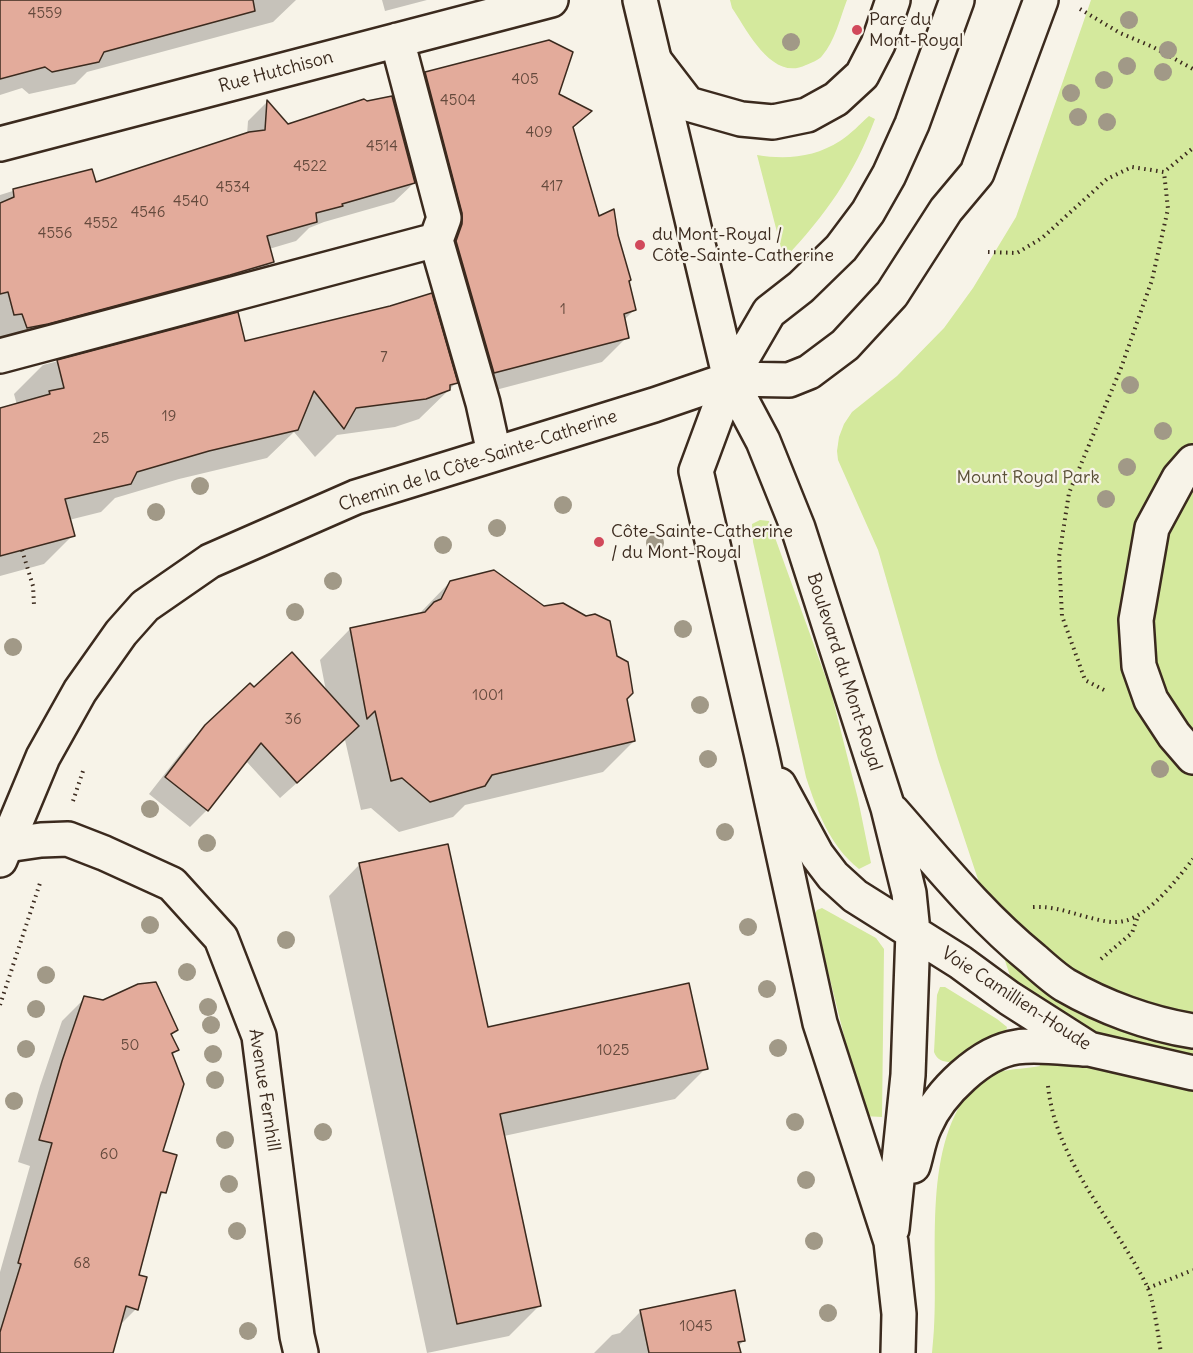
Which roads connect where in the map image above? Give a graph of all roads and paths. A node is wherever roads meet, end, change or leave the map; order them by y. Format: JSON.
{"nodes":[{"id":1,"x":551,"y":0,"type":"edge"},
{"id":2,"x":640,"y":0,"type":"edge"},
{"id":3,"x":893,"y":0,"type":"edge"},
{"id":4,"x":957,"y":0,"type":"edge"},
{"id":5,"x":1041,"y":0,"type":"edge"},
{"id":6,"x":1080,"y":9,"type":"dead end"},
{"id":7,"x":397,"y":40,"type":"junction"},
{"id":8,"x":655,"y":61,"type":"junction"},
{"id":9,"x":1193,"y":69,"type":"edge"},
{"id":10,"x":0,"y":144,"type":"edge"},
{"id":11,"x":1193,"y":148,"type":"edge"},
{"id":12,"x":1164,"y":172,"type":"junction"},
{"id":13,"x":436,"y":240,"type":"junction"},
{"id":14,"x":988,"y":252,"type":"dead end"},
{"id":15,"x":0,"y":356,"type":"edge"},
{"id":16,"x":730,"y":379,"type":"junction"},
{"id":17,"x":494,"y":453,"type":"junction"},
{"id":18,"x":1193,"y":462,"type":"edge"},
{"id":19,"x":22,"y":550,"type":"dead end"},
{"id":20,"x":34,"y":604,"type":"dead end"},
{"id":21,"x":1151,"y":700,"type":"junction"},
{"id":22,"x":761,"y":752,"type":"junction"},
{"id":23,"x":1193,"y":757,"type":"edge"},
{"id":24,"x":86,"y":761,"type":"dead end"},
{"id":25,"x":73,"y":801,"type":"dead end"},
{"id":26,"x":888,"y":808,"type":"junction"},
{"id":27,"x":2,"y":851,"type":"edge"},
{"id":28,"x":1193,"y":859,"type":"edge"},
{"id":29,"x":42,"y":877,"type":"dead end"},
{"id":30,"x":1030,"y":907,"type":"dead end"},
{"id":31,"x":1139,"y":915,"type":"junction"},
{"id":32,"x":913,"y":932,"type":"junction"},
{"id":33,"x":1095,"y":964,"type":"dead end"},
{"id":34,"x":0,"y":1005,"type":"edge"},
{"id":35,"x":1193,"y":1031,"type":"edge"},
{"id":36,"x":1089,"y":1049,"type":"junction"},
{"id":37,"x":1193,"y":1073,"type":"edge"},
{"id":38,"x":1047,"y":1080,"type":"dead end"},
{"id":39,"x":891,"y":1242,"type":"junction"},
{"id":40,"x":1193,"y":1270,"type":"edge"},
{"id":41,"x":1148,"y":1288,"type":"junction"},
{"id":42,"x":301,"y":1353,"type":"edge"},
{"id":43,"x":898,"y":1353,"type":"edge"},
{"id":44,"x":1161,"y":1353,"type":"edge"}],
"edges":[{"from":1,"to":7,"type":"street","name":"Rue Hutchison"},
{"from":2,"to":8,"type":"street"},
{"from":3,"to":8,"type":"street"},
{"from":4,"to":16,"type":"street"},
{"from":5,"to":16,"type":"street","name":"Chemin de la Côte-Sainte-Catherine"},
{"from":6,"to":9,"type":"path"},
{"from":7,"to":10,"type":"street","name":"Rue Hutchison"},
{"from":7,"to":13,"type":"street"},
{"from":8,"to":16,"type":"street"},
{"from":11,"to":12,"type":"path"},
{"from":12,"to":14,"type":"path"},
{"from":12,"to":21,"type":"path"},
{"from":13,"to":15,"type":"street"},
{"from":13,"to":17,"type":"street"},
{"from":16,"to":17,"type":"street","name":"Chemin de la Côte-Sainte-Catherine"},
{"from":16,"to":22,"type":"street","name":"Boulevard du Mont-Royal"},
{"from":16,"to":26,"type":"street","name":"Boulevard du Mont-Royal"},
{"from":17,"to":27,"type":"street","name":"Chemin de la Côte-Sainte-Catherine"},
{"from":18,"to":21,"type":"street"},
{"from":19,"to":20,"type":"path"},
{"from":21,"to":23,"type":"street"},
{"from":22,"to":32,"type":"street","name":"Boulevard du Mont-Royal"},
{"from":22,"to":39,"type":"street","name":"Boulevard du Mont-Royal"},
{"from":24,"to":25,"type":"path"},
{"from":26,"to":32,"type":"street","name":"Boulevard du Mont-Royal"},
{"from":26,"to":35,"type":"street"},
{"from":27,"to":42,"type":"street","name":"Avenue Fernhill"},
{"from":28,"to":31,"type":"path"},
{"from":29,"to":34,"type":"path"},
{"from":30,"to":31,"type":"path"},
{"from":31,"to":33,"type":"path"},
{"from":32,"to":36,"type":"street","name":"Voie Camillien-Houde"},
{"from":32,"to":39,"type":"street","name":"Boulevard du Mont-Royal"},
{"from":36,"to":37,"type":"street","name":"Voie Camillien-Houde"},
{"from":36,"to":39,"type":"street"},
{"from":38,"to":41,"type":"path"},
{"from":39,"to":43,"type":"street","name":"Boulevard du Mont-Royal"},
{"from":40,"to":41,"type":"path"},
{"from":41,"to":44,"type":"path"}]}
